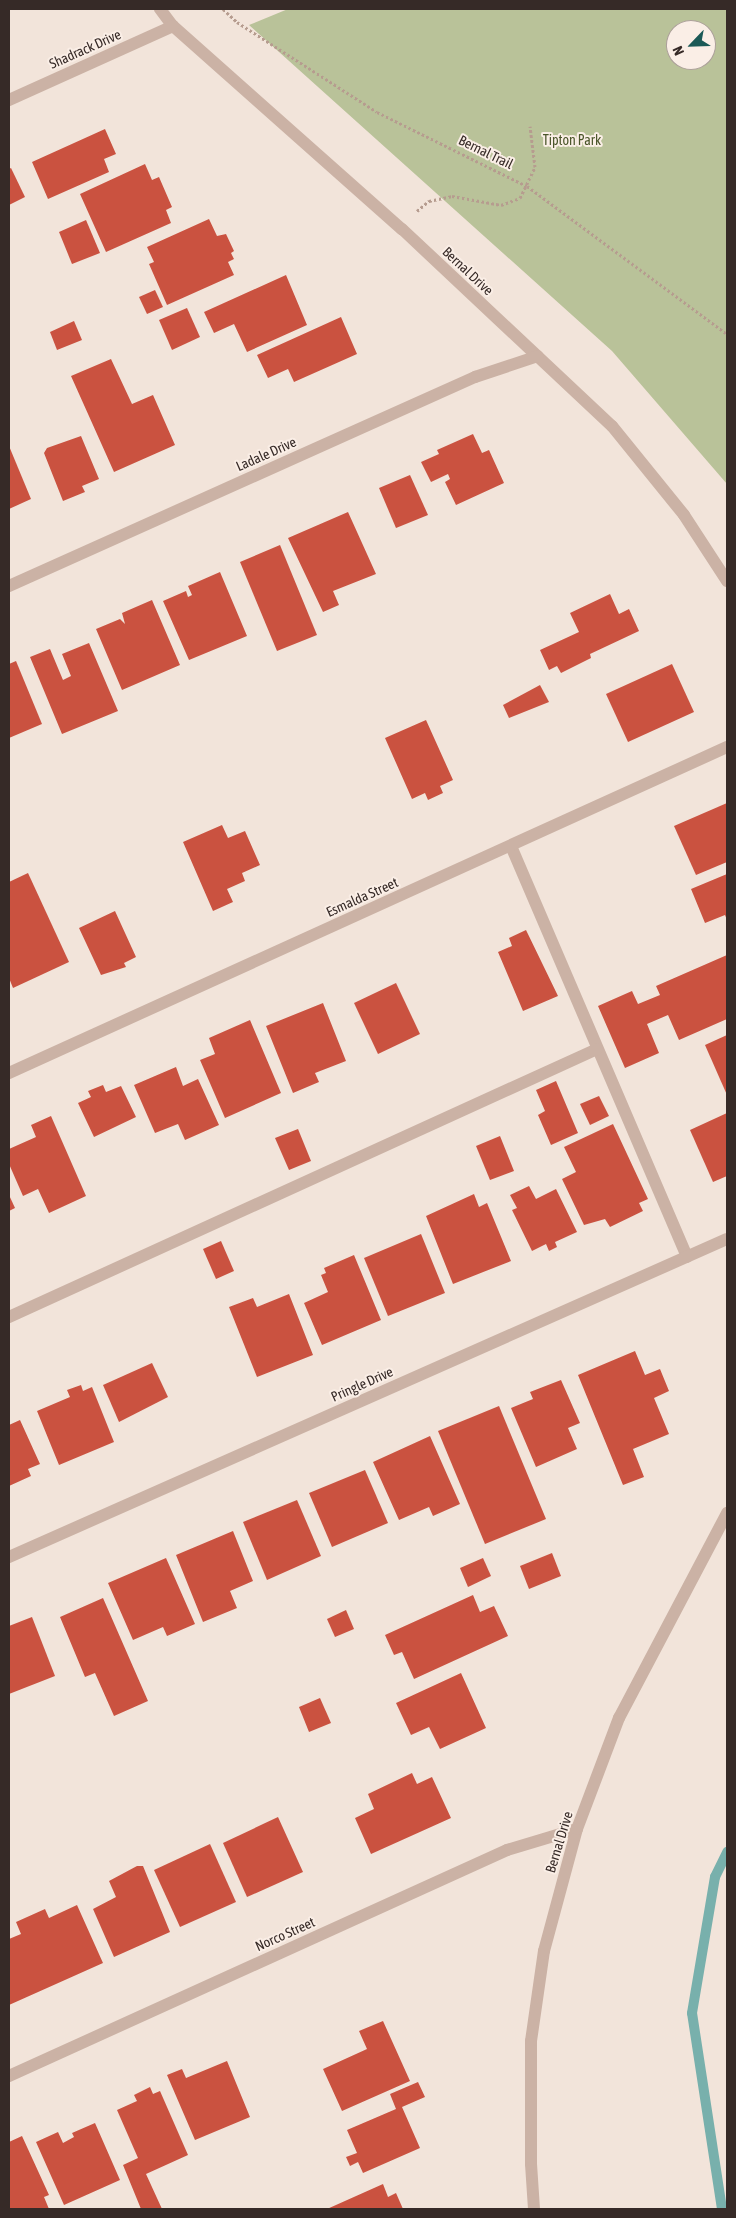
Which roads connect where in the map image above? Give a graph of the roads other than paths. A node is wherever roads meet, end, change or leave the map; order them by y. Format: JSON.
{"nodes":[{"id":1,"x":160,"y":9,"type":"edge"},
{"id":2,"x":173,"y":26,"type":"junction"},
{"id":3,"x":9,"y":100,"type":"edge"},
{"id":4,"x":538,"y":356,"type":"junction"},
{"id":5,"x":727,"y":581,"type":"edge"},
{"id":6,"x":9,"y":586,"type":"edge"},
{"id":7,"x":727,"y":747,"type":"edge"},
{"id":8,"x":511,"y":846,"type":"junction"},
{"id":9,"x":597,"y":1049,"type":"junction"},
{"id":10,"x":9,"y":1073,"type":"edge"},
{"id":11,"x":727,"y":1239,"type":"edge"},
{"id":12,"x":687,"y":1257,"type":"junction"},
{"id":13,"x":9,"y":1317,"type":"edge"},
{"id":14,"x":727,"y":1513,"type":"edge"},
{"id":15,"x":9,"y":1557,"type":"edge"},
{"id":16,"x":577,"y":1828,"type":"junction"},
{"id":17,"x":9,"y":2076,"type":"edge"},
{"id":18,"x":534,"y":2209,"type":"edge"}],
"edges":[{"from":1,"to":2,"type":"street","name":"Bernal Drive"},
{"from":2,"to":3,"type":"street","name":"Shadrack Drive"},
{"from":2,"to":4,"type":"street","name":"Bernal Drive"},
{"from":4,"to":5,"type":"street","name":"Bernal Drive"},
{"from":4,"to":6,"type":"street","name":"Ladale Drive"},
{"from":7,"to":8,"type":"street","name":"Esmalda Street"},
{"from":8,"to":9,"type":"street"},
{"from":8,"to":10,"type":"street","name":"Esmalda Street"},
{"from":9,"to":12,"type":"street"},
{"from":9,"to":13,"type":"street"},
{"from":11,"to":12,"type":"street","name":"Pringle Drive"},
{"from":12,"to":15,"type":"street","name":"Pringle Drive"},
{"from":14,"to":16,"type":"street","name":"Bernal Drive"},
{"from":16,"to":17,"type":"street","name":"Norco Street"},
{"from":16,"to":18,"type":"street","name":"Bernal Drive"}]}
